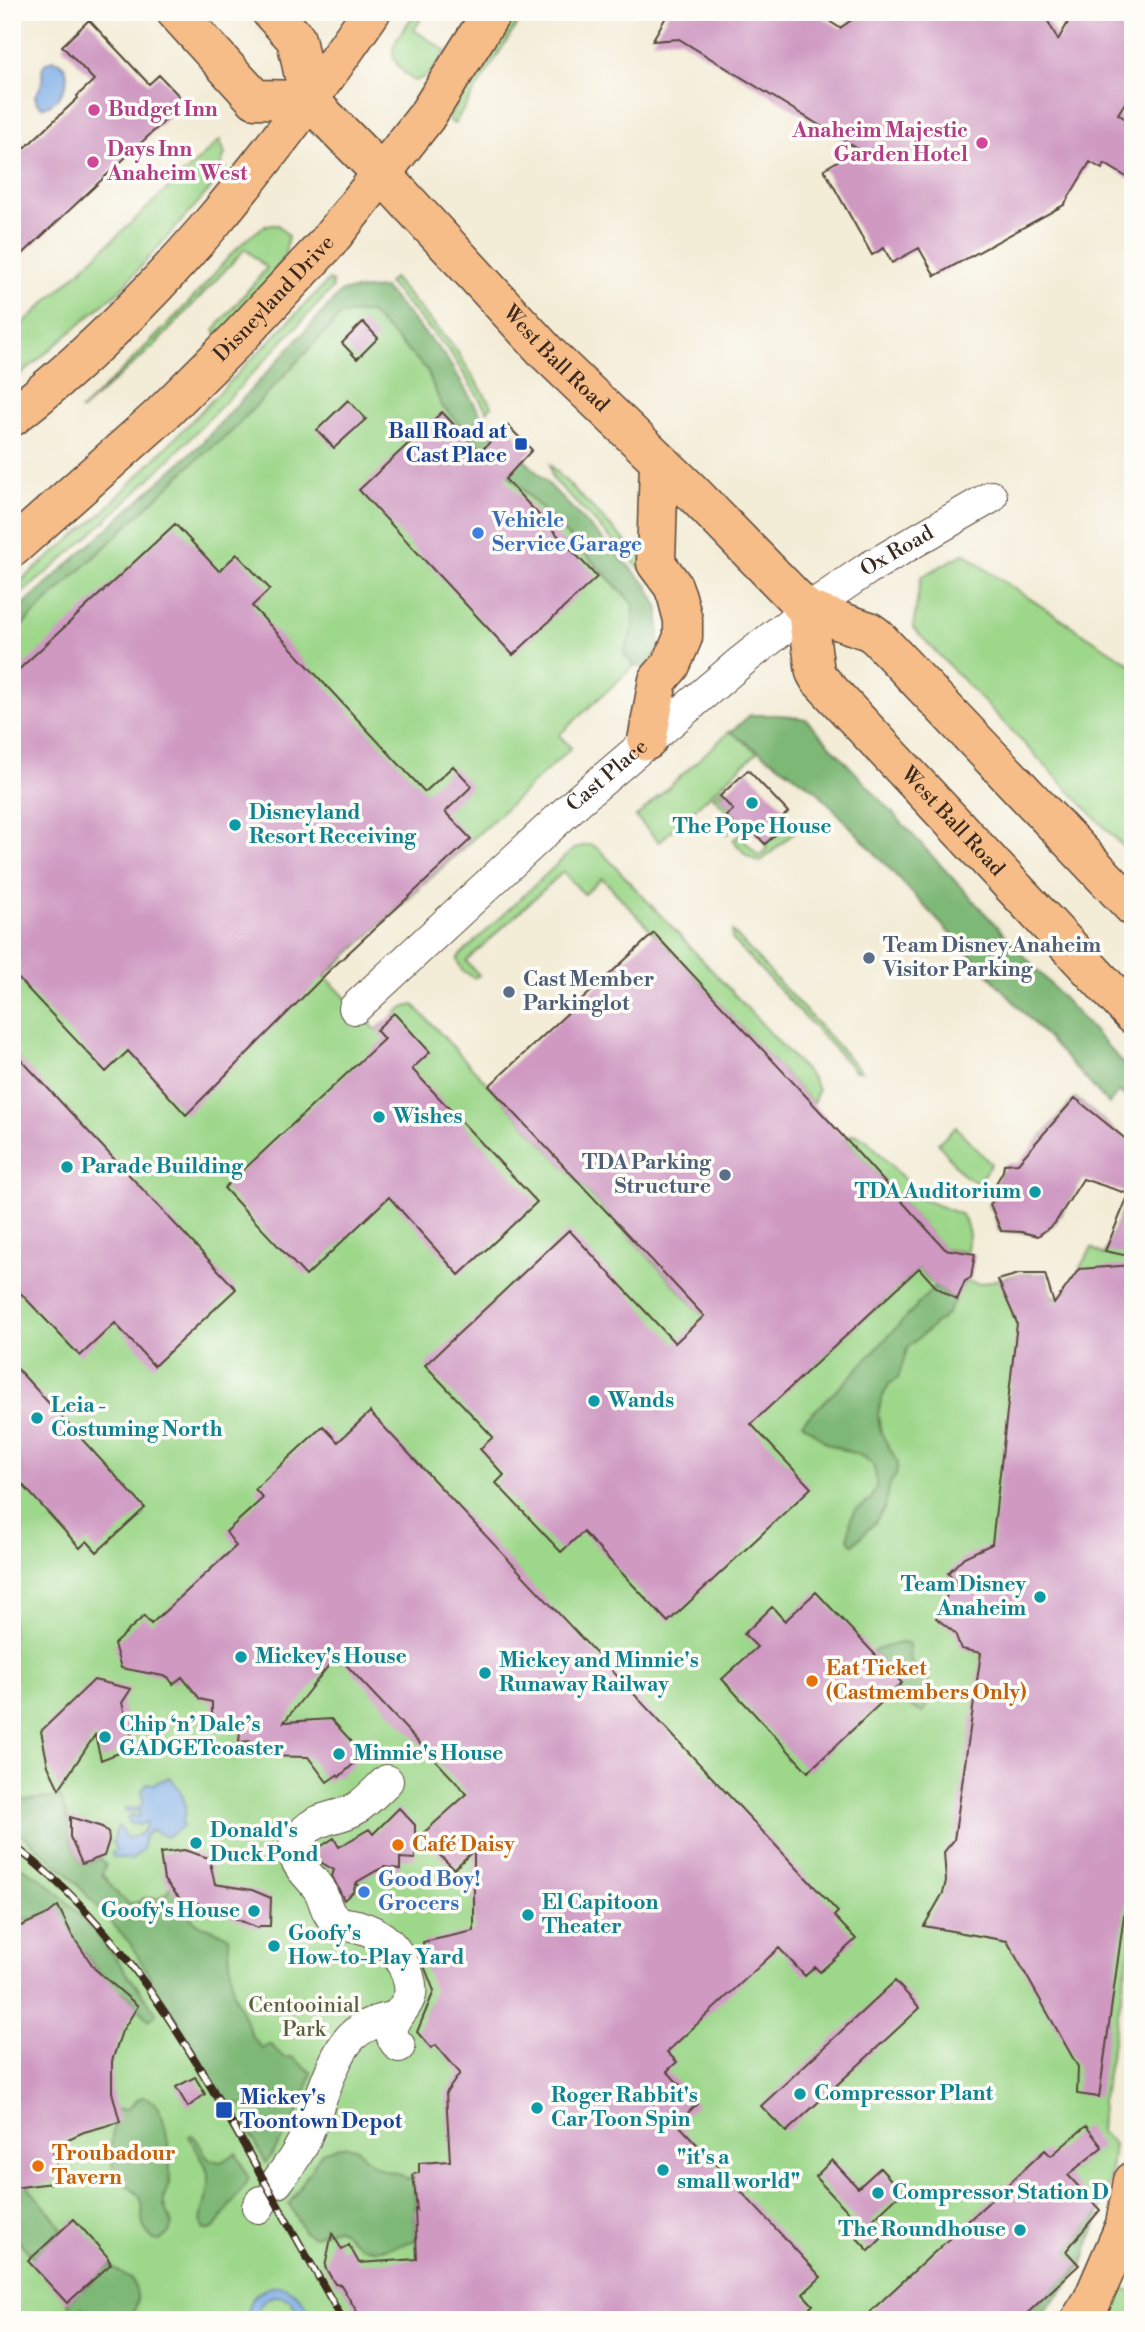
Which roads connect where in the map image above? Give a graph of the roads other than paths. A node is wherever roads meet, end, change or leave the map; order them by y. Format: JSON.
{"nodes":[{"id":1,"x":176,"y":12,"type":"edge"},
{"id":2,"x":271,"y":12,"type":"edge"},
{"id":3,"x":371,"y":12,"type":"edge"},
{"id":4,"x":492,"y":12,"type":"edge"},
{"id":5,"x":309,"y":100,"type":"junction"},
{"id":6,"x":382,"y":174,"type":"junction"},
{"id":7,"x":12,"y":417,"type":"edge"},
{"id":8,"x":659,"y":461,"type":"junction"},
{"id":9,"x":991,"y":497,"type":"dead end"},
{"id":10,"x":12,"y":548,"type":"edge"},
{"id":11,"x":807,"y":610,"type":"junction"},
{"id":12,"x":648,"y":741,"type":"junction"},
{"id":13,"x":1133,"y":907,"type":"edge"},
{"id":14,"x":416,"y":949,"type":"junction"},
{"id":15,"x":1133,"y":1015,"type":"edge"},
{"id":16,"x":387,"y":1781,"type":"dead end"},
{"id":17,"x":1133,"y":2181,"type":"edge"},
{"id":18,"x":265,"y":2197,"type":"dead end"},
{"id":19,"x":1080,"y":2320,"type":"edge"}],
"edges":[{"from":1,"to":5,"type":"main road"},
{"from":2,"to":5,"type":"main road"},
{"from":3,"to":5,"type":"main road"},
{"from":4,"to":6,"type":"main road","name":"Disneyland Drive"},
{"from":5,"to":6,"type":"main road","name":"West Ball Road"},
{"from":5,"to":7,"type":"main road"},
{"from":6,"to":8,"type":"main road","name":"West Ball Road"},
{"from":6,"to":10,"type":"main road","name":"Disneyland Drive"},
{"from":8,"to":11,"type":"main road","name":"West Ball Road"},
{"from":8,"to":12,"type":"main road"},
{"from":9,"to":11,"type":"street","name":"Ox Road"},
{"from":11,"to":12,"type":"street","name":"Cast Place"},
{"from":11,"to":13,"type":"main road","name":"West Ball Road"},
{"from":11,"to":15,"type":"main road","name":"West Ball Road"},
{"from":12,"to":14,"type":"street","name":"Cast Place"},
{"from":14,"to":14,"type":"street","name":"Cast Place"},
{"from":16,"to":18,"type":"street"},
{"from":17,"to":19,"type":"main road"}]}
